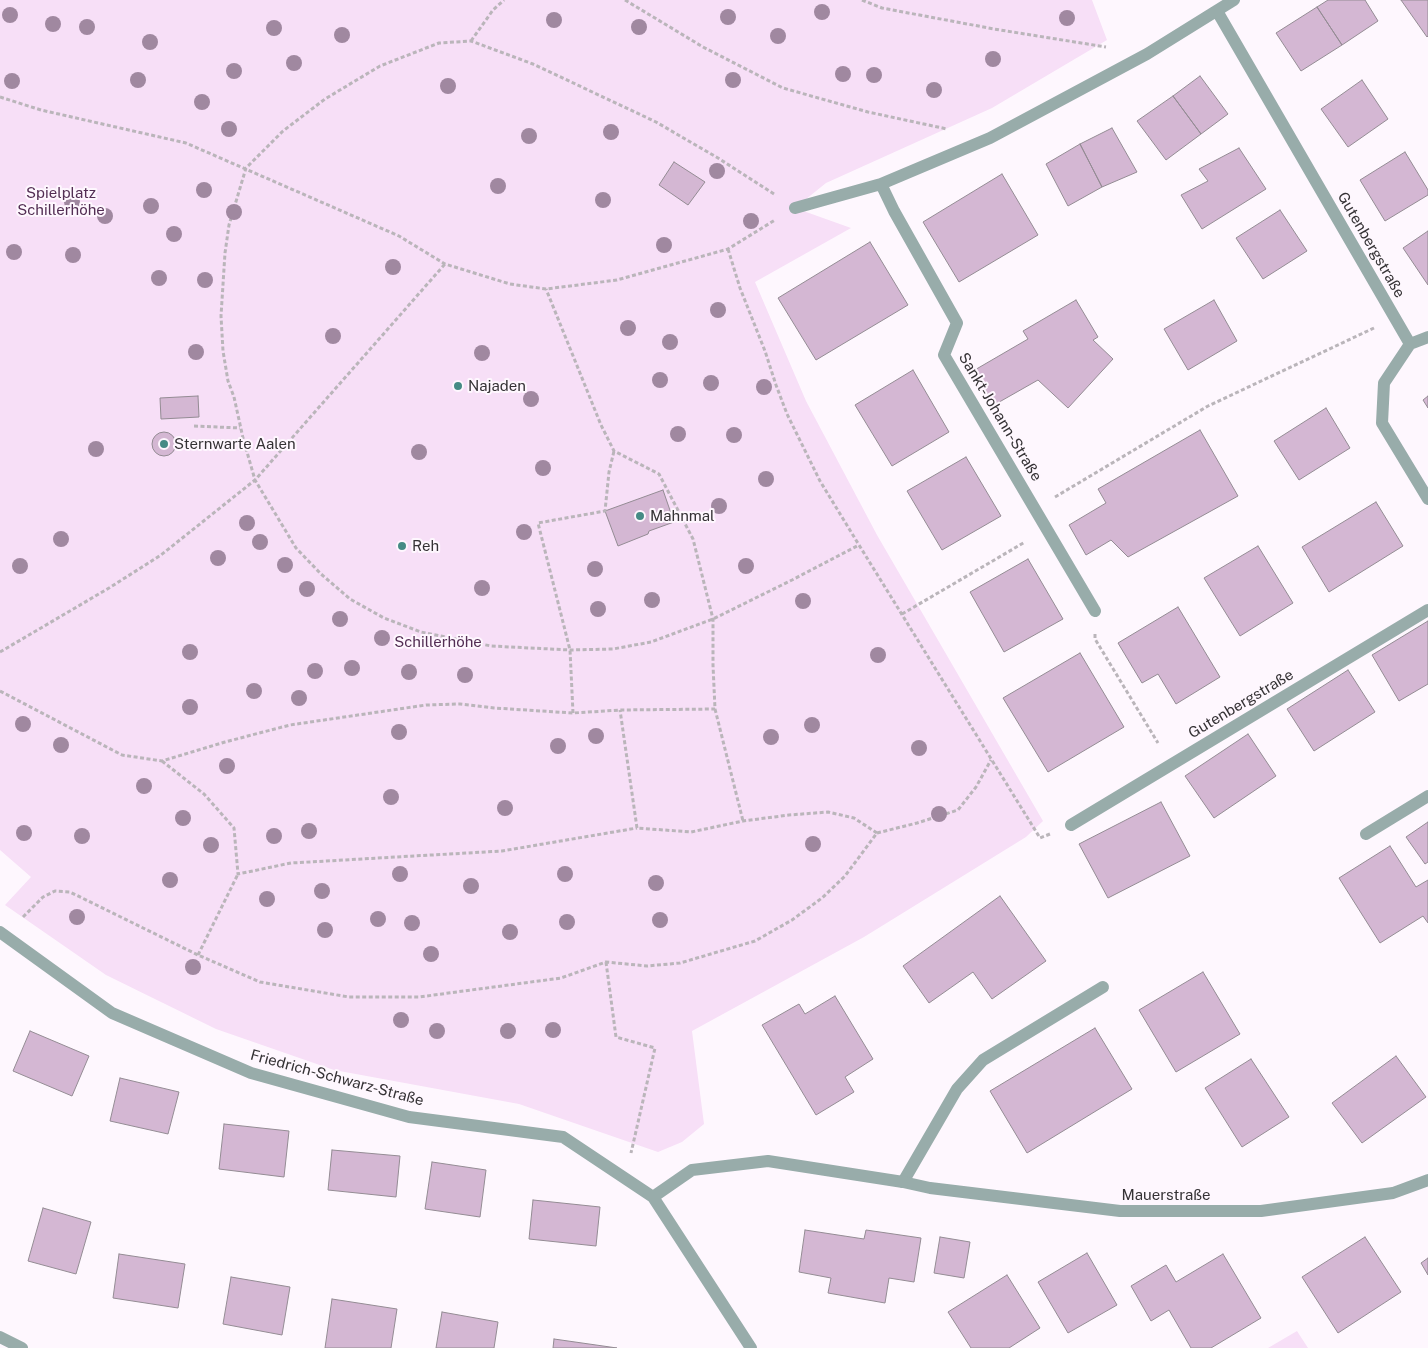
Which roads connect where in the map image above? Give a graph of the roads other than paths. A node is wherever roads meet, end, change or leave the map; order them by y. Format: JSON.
{"nodes":[{"id":1,"x":1234,"y":0,"type":"edge"},
{"id":2,"x":1217,"y":11,"type":"junction"},
{"id":3,"x":881,"y":184,"type":"junction"},
{"id":4,"x":795,"y":208,"type":"road end"},
{"id":5,"x":1428,"y":337,"type":"edge"},
{"id":6,"x":1410,"y":344,"type":"junction"},
{"id":7,"x":1428,"y":499,"type":"edge"},
{"id":8,"x":1428,"y":610,"type":"edge"},
{"id":9,"x":1095,"y":611,"type":"road end"},
{"id":10,"x":1428,"y":796,"type":"edge"},
{"id":11,"x":1071,"y":825,"type":"road end"},
{"id":12,"x":1366,"y":834,"type":"dead end"},
{"id":13,"x":2,"y":934,"type":"edge"},
{"id":14,"x":1104,"y":987,"type":"dead end"},
{"id":15,"x":1428,"y":1180,"type":"edge"},
{"id":16,"x":903,"y":1182,"type":"junction"},
{"id":17,"x":653,"y":1197,"type":"junction"},
{"id":18,"x":0,"y":1337,"type":"edge"},
{"id":19,"x":22,"y":1348,"type":"edge"},
{"id":20,"x":751,"y":1348,"type":"edge"}],
"edges":[{"from":1,"to":2,"type":"street"},
{"from":2,"to":3,"type":"street"},
{"from":2,"to":6,"type":"street","name":"Gutenbergstraße"},
{"from":3,"to":4,"type":"street"},
{"from":3,"to":9,"type":"street","name":"Sankt-Johann-Straße"},
{"from":5,"to":6,"type":"street"},
{"from":6,"to":7,"type":"street"},
{"from":8,"to":11,"type":"street","name":"Gutenbergstraße"},
{"from":10,"to":12,"type":"street"},
{"from":13,"to":17,"type":"street","name":"Friedrich-Schwarz-Straße"},
{"from":14,"to":16,"type":"street"},
{"from":15,"to":16,"type":"street","name":"Mauerstraße"},
{"from":16,"to":17,"type":"street","name":"Mauerstraße"},
{"from":17,"to":20,"type":"street","name":"Friedrich-Schwarz-Straße"},
{"from":18,"to":19,"type":"street"}]}
